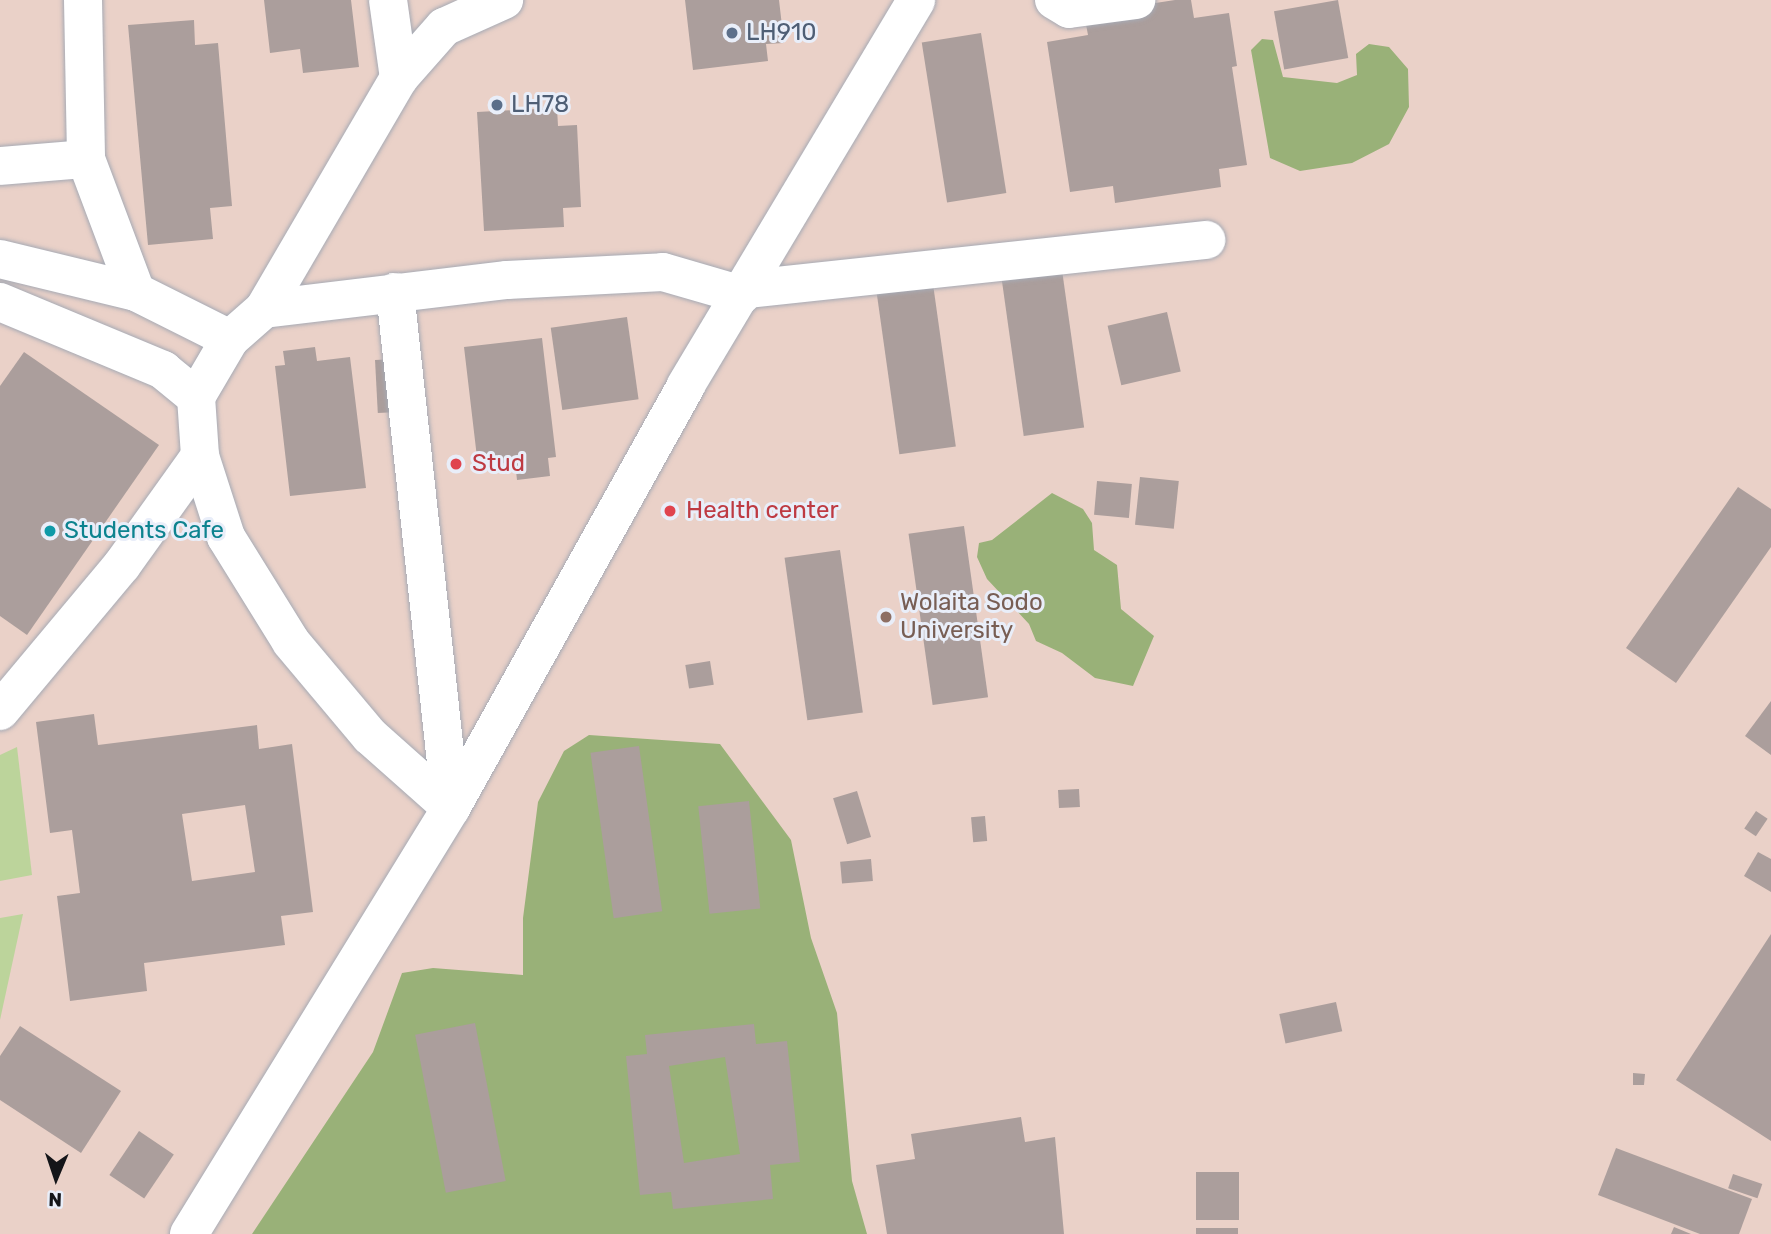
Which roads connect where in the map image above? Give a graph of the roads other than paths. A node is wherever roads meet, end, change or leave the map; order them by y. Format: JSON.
{"nodes":[{"id":1,"x":83,"y":0,"type":"edge"},
{"id":2,"x":388,"y":0,"type":"edge"},
{"id":3,"x":504,"y":0,"type":"edge"},
{"id":4,"x":916,"y":0,"type":"edge"},
{"id":5,"x":1054,"y":0,"type":"edge"},
{"id":6,"x":1136,"y":0,"type":"edge"},
{"id":7,"x":399,"y":78,"type":"junction"},
{"id":8,"x":86,"y":159,"type":"junction"},
{"id":9,"x":0,"y":166,"type":"edge"},
{"id":10,"x":1206,"y":240,"type":"dead end"},
{"id":11,"x":0,"y":259,"type":"edge"},
{"id":12,"x":136,"y":292,"type":"junction"},
{"id":13,"x":395,"y":292,"type":"junction"},
{"id":14,"x":744,"y":292,"type":"junction"},
{"id":15,"x":0,"y":302,"type":"edge"},
{"id":16,"x":264,"y":309,"type":"junction"},
{"id":17,"x":230,"y":339,"type":"junction"},
{"id":18,"x":196,"y":397,"type":"junction"},
{"id":19,"x":200,"y":456,"type":"junction"},
{"id":20,"x":0,"y":711,"type":"edge"},
{"id":21,"x":451,"y":808,"type":"junction"},
{"id":22,"x":189,"y":1234,"type":"edge"}],
"edges":[{"from":1,"to":8,"type":"lane"},
{"from":2,"to":7,"type":"lane"},
{"from":3,"to":7,"type":"lane"},
{"from":4,"to":14,"type":"lane"},
{"from":5,"to":6,"type":"lane"},
{"from":7,"to":16,"type":"lane"},
{"from":8,"to":9,"type":"lane"},
{"from":8,"to":12,"type":"lane"},
{"from":10,"to":14,"type":"lane"},
{"from":11,"to":12,"type":"lane"},
{"from":12,"to":17,"type":"lane"},
{"from":13,"to":14,"type":"lane"},
{"from":13,"to":16,"type":"lane"},
{"from":13,"to":21,"type":"lane"},
{"from":14,"to":21,"type":"lane"},
{"from":15,"to":18,"type":"lane"},
{"from":16,"to":17,"type":"lane"},
{"from":17,"to":18,"type":"lane"},
{"from":18,"to":19,"type":"lane"},
{"from":19,"to":20,"type":"lane"},
{"from":19,"to":21,"type":"lane"},
{"from":21,"to":22,"type":"lane"}]}
